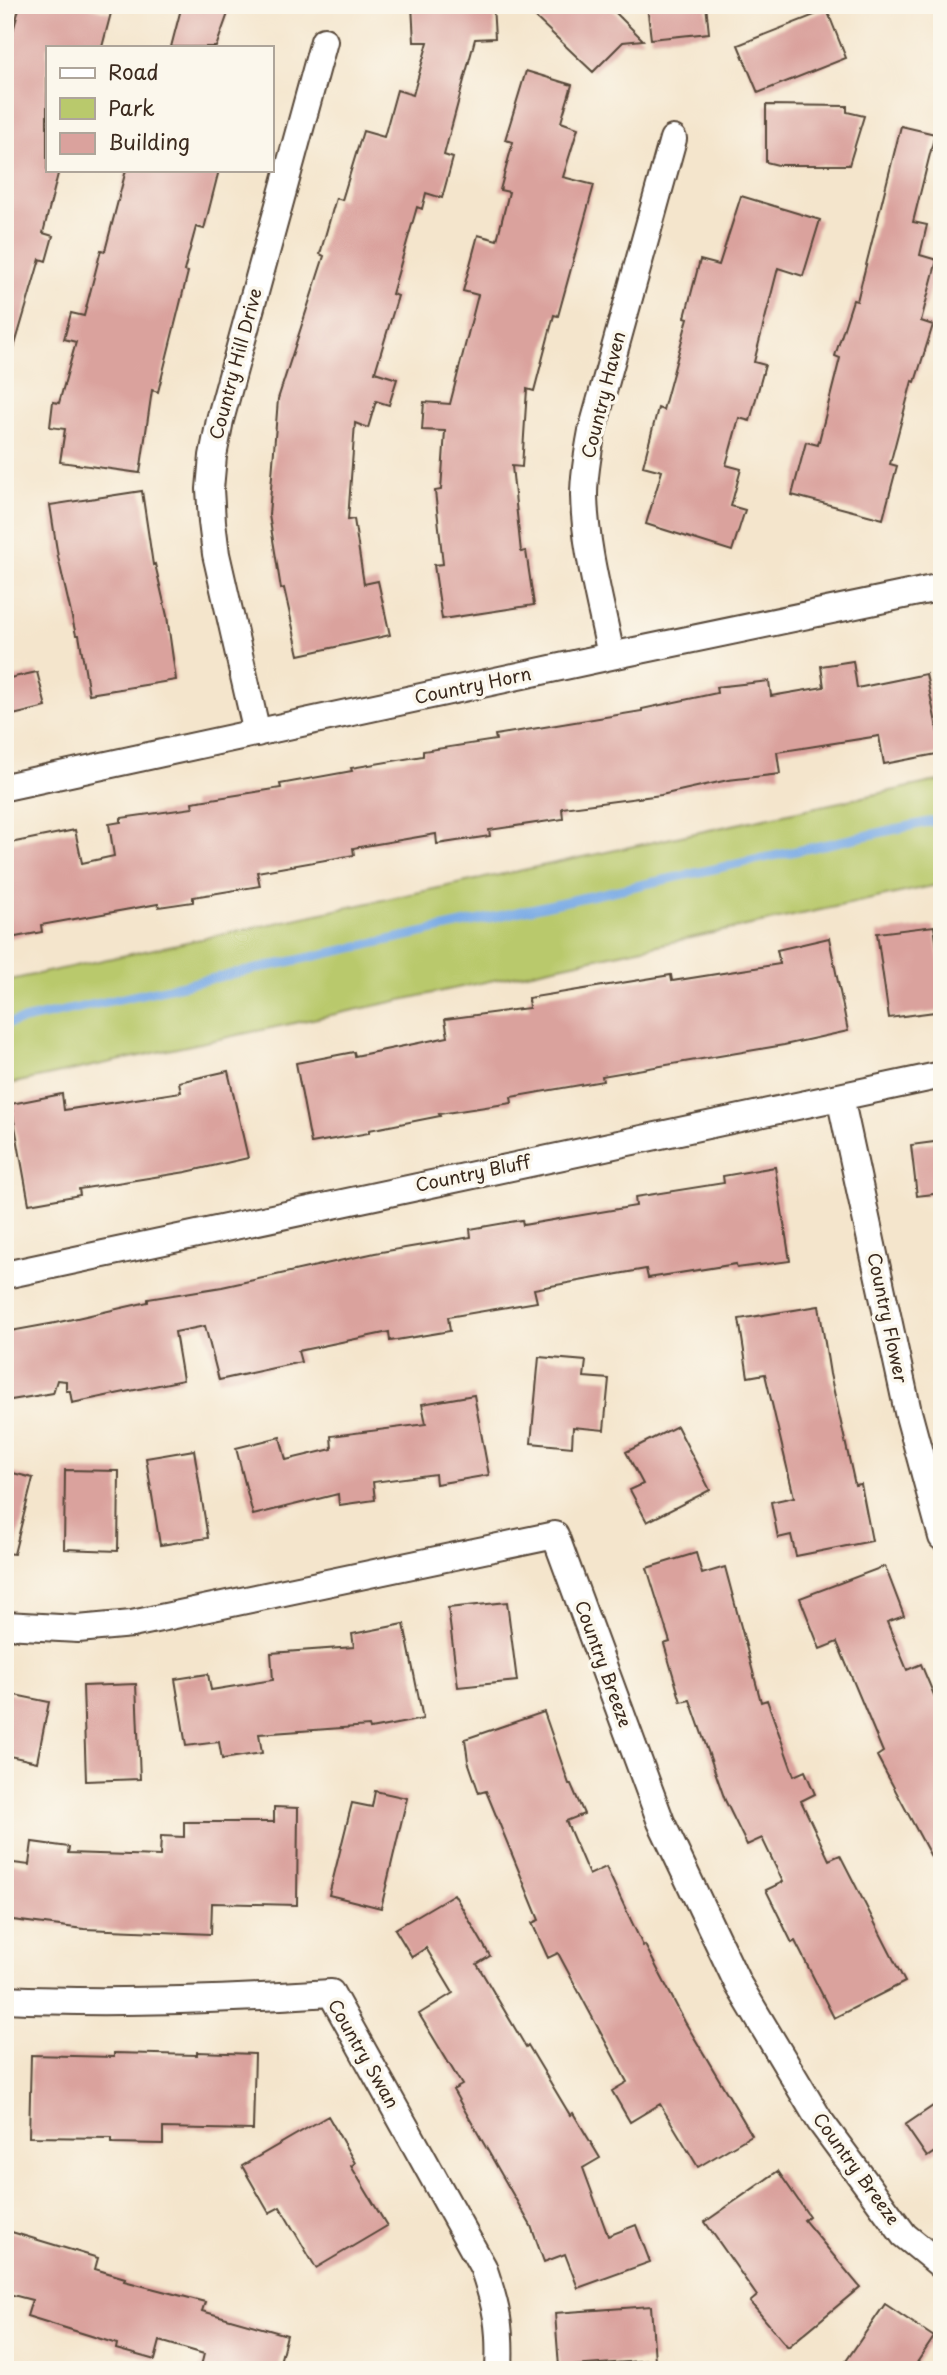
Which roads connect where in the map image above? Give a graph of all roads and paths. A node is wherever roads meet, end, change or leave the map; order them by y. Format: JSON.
{"nodes":[{"id":1,"x":324,"y":41,"type":"dead end"},
{"id":2,"x":673,"y":139,"type":"dead end"},
{"id":3,"x":942,"y":587,"type":"edge"},
{"id":4,"x":611,"y":656,"type":"junction"},
{"id":5,"x":257,"y":733,"type":"junction"},
{"id":6,"x":5,"y":787,"type":"edge"},
{"id":7,"x":942,"y":1075,"type":"edge"},
{"id":8,"x":840,"y":1097,"type":"junction"},
{"id":9,"x":5,"y":1275,"type":"edge"},
{"id":10,"x":942,"y":1537,"type":"edge"},
{"id":11,"x":5,"y":1625,"type":"edge"},
{"id":12,"x":5,"y":1999,"type":"edge"},
{"id":13,"x":942,"y":2266,"type":"edge"},
{"id":14,"x":499,"y":2370,"type":"edge"}],
"edges":[{"from":1,"to":5,"type":"street","name":"Country Hill Drive"},
{"from":2,"to":4,"type":"street","name":"Country Haven"},
{"from":3,"to":4,"type":"street","name":"Country Horn"},
{"from":4,"to":5,"type":"street","name":"Country Horn"},
{"from":5,"to":6,"type":"street","name":"Country Horn"},
{"from":7,"to":8,"type":"street","name":"Country Bluff"},
{"from":8,"to":9,"type":"street","name":"Country Bluff"},
{"from":8,"to":10,"type":"street","name":"Country Flower"},
{"from":11,"to":13,"type":"street","name":"Country Breeze"},
{"from":12,"to":14,"type":"street","name":"Country Swan"}]}
